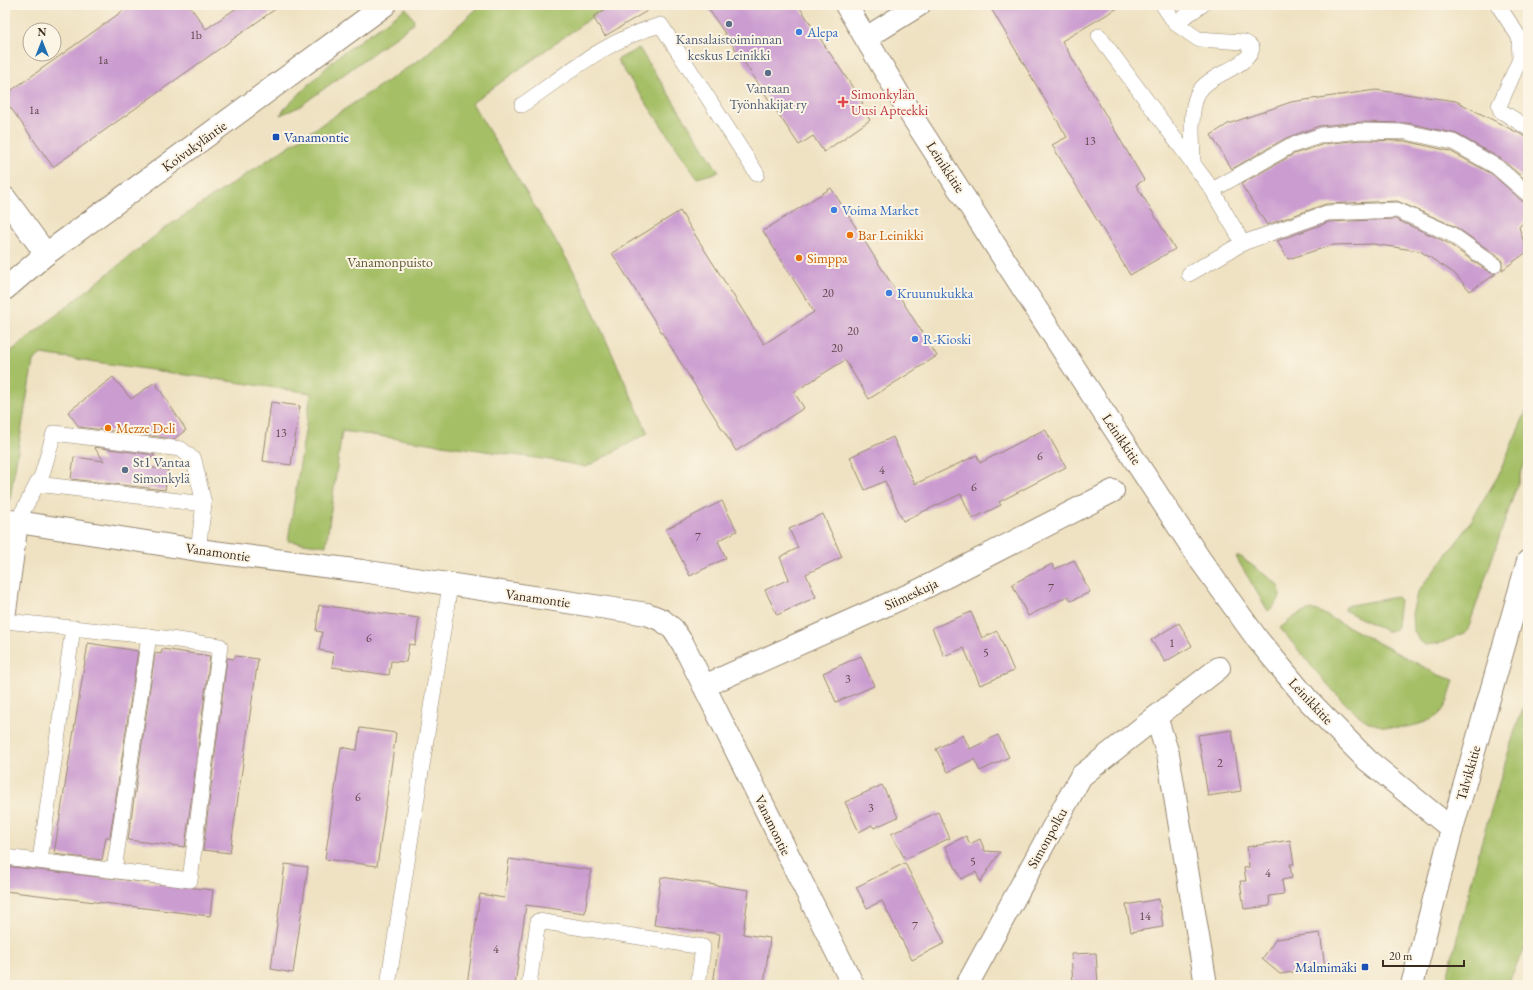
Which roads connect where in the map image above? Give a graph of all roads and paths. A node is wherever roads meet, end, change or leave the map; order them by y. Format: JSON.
{"nodes":[{"id":1,"x":385,"y":5,"type":"edge"},
{"id":2,"x":846,"y":5,"type":"edge"},
{"id":3,"x":919,"y":5,"type":"edge"},
{"id":4,"x":1163,"y":5,"type":"edge"},
{"id":5,"x":1202,"y":5,"type":"edge"},
{"id":6,"x":1498,"y":5,"type":"edge"},
{"id":7,"x":1175,"y":23,"type":"junction"},
{"id":8,"x":1099,"y":36,"type":"dead end"},
{"id":9,"x":866,"y":38,"type":"junction"},
{"id":10,"x":522,"y":105,"type":"dead end"},
{"id":11,"x":1528,"y":128,"type":"edge"},
{"id":12,"x":1193,"y":164,"type":"junction"},
{"id":13,"x":756,"y":174,"type":"dead end"},
{"id":14,"x":1214,"y":192,"type":"junction"},
{"id":15,"x":1528,"y":194,"type":"edge"},
{"id":16,"x":5,"y":198,"type":"edge"},
{"id":17,"x":1243,"y":243,"type":"junction"},
{"id":18,"x":46,"y":254,"type":"junction"},
{"id":19,"x":1494,"y":265,"type":"dead end"},
{"id":20,"x":1189,"y":274,"type":"dead end"},
{"id":21,"x":5,"y":289,"type":"edge"},
{"id":22,"x":37,"y":484,"type":"junction"},
{"id":23,"x":1113,"y":491,"type":"dead end"},
{"id":24,"x":204,"y":504,"type":"junction"},
{"id":25,"x":11,"y":521,"type":"edge"},
{"id":26,"x":198,"y":550,"type":"junction"},
{"id":27,"x":1528,"y":561,"type":"edge"},
{"id":28,"x":450,"y":585,"type":"junction"},
{"id":29,"x":5,"y":611,"type":"edge"},
{"id":30,"x":5,"y":621,"type":"edge"},
{"id":31,"x":73,"y":628,"type":"junction"},
{"id":32,"x":149,"y":636,"type":"junction"},
{"id":33,"x":1219,"y":668,"type":"dead end"},
{"id":34,"x":704,"y":686,"type":"junction"},
{"id":35,"x":1156,"y":717,"type":"junction"},
{"id":36,"x":1452,"y":829,"type":"junction"},
{"id":37,"x":5,"y":857,"type":"edge"},
{"id":38,"x":40,"y":860,"type":"junction"},
{"id":39,"x":114,"y":870,"type":"junction"},
{"id":40,"x":388,"y":985,"type":"edge"},
{"id":41,"x":529,"y":985,"type":"edge"},
{"id":42,"x":698,"y":985,"type":"edge"},
{"id":43,"x":853,"y":985,"type":"edge"},
{"id":44,"x":968,"y":985,"type":"edge"},
{"id":45,"x":1206,"y":985,"type":"edge"},
{"id":46,"x":1412,"y":985,"type":"edge"}],
"edges":[{"from":1,"to":18,"type":"street","name":"Koivukyläntie"},
{"from":2,"to":9,"type":"street","name":"Leinikkitie"},
{"from":3,"to":9,"type":"street"},
{"from":4,"to":7,"type":"lane"},
{"from":5,"to":7,"type":"lane"},
{"from":6,"to":11,"type":"lane"},
{"from":7,"to":12,"type":"lane"},
{"from":8,"to":12,"type":"lane"},
{"from":9,"to":36,"type":"street","name":"Leinikkitie"},
{"from":10,"to":13,"type":"lane"},
{"from":12,"to":14,"type":"lane"},
{"from":14,"to":15,"type":"lane"},
{"from":14,"to":17,"type":"lane"},
{"from":16,"to":18,"type":"street"},
{"from":17,"to":19,"type":"lane"},
{"from":17,"to":20,"type":"lane"},
{"from":18,"to":21,"type":"street","name":"Koivukyläntie"},
{"from":22,"to":24,"type":"lane"},
{"from":22,"to":24,"type":"lane"},
{"from":22,"to":25,"type":"lane"},
{"from":23,"to":34,"type":"street","name":"Siimeskuja"},
{"from":24,"to":26,"type":"lane"},
{"from":25,"to":26,"type":"street","name":"Vanamontie"},
{"from":25,"to":29,"type":"street"},
{"from":26,"to":28,"type":"street","name":"Vanamontie"},
{"from":27,"to":36,"type":"street","name":"Talvikkitie"},
{"from":28,"to":34,"type":"street","name":"Vanamontie"},
{"from":28,"to":40,"type":"lane"},
{"from":30,"to":31,"type":"lane"},
{"from":31,"to":32,"type":"lane"},
{"from":31,"to":38,"type":"lane"},
{"from":32,"to":39,"type":"lane"},
{"from":32,"to":39,"type":"lane"},
{"from":33,"to":35,"type":"street","name":"Simonpolku"},
{"from":34,"to":43,"type":"street","name":"Vanamontie"},
{"from":35,"to":44,"type":"street","name":"Simonpolku"},
{"from":35,"to":45,"type":"street"},
{"from":36,"to":46,"type":"street","name":"Talvikkitie"},
{"from":37,"to":38,"type":"lane"},
{"from":38,"to":39,"type":"lane"},
{"from":41,"to":42,"type":"lane"}]}
